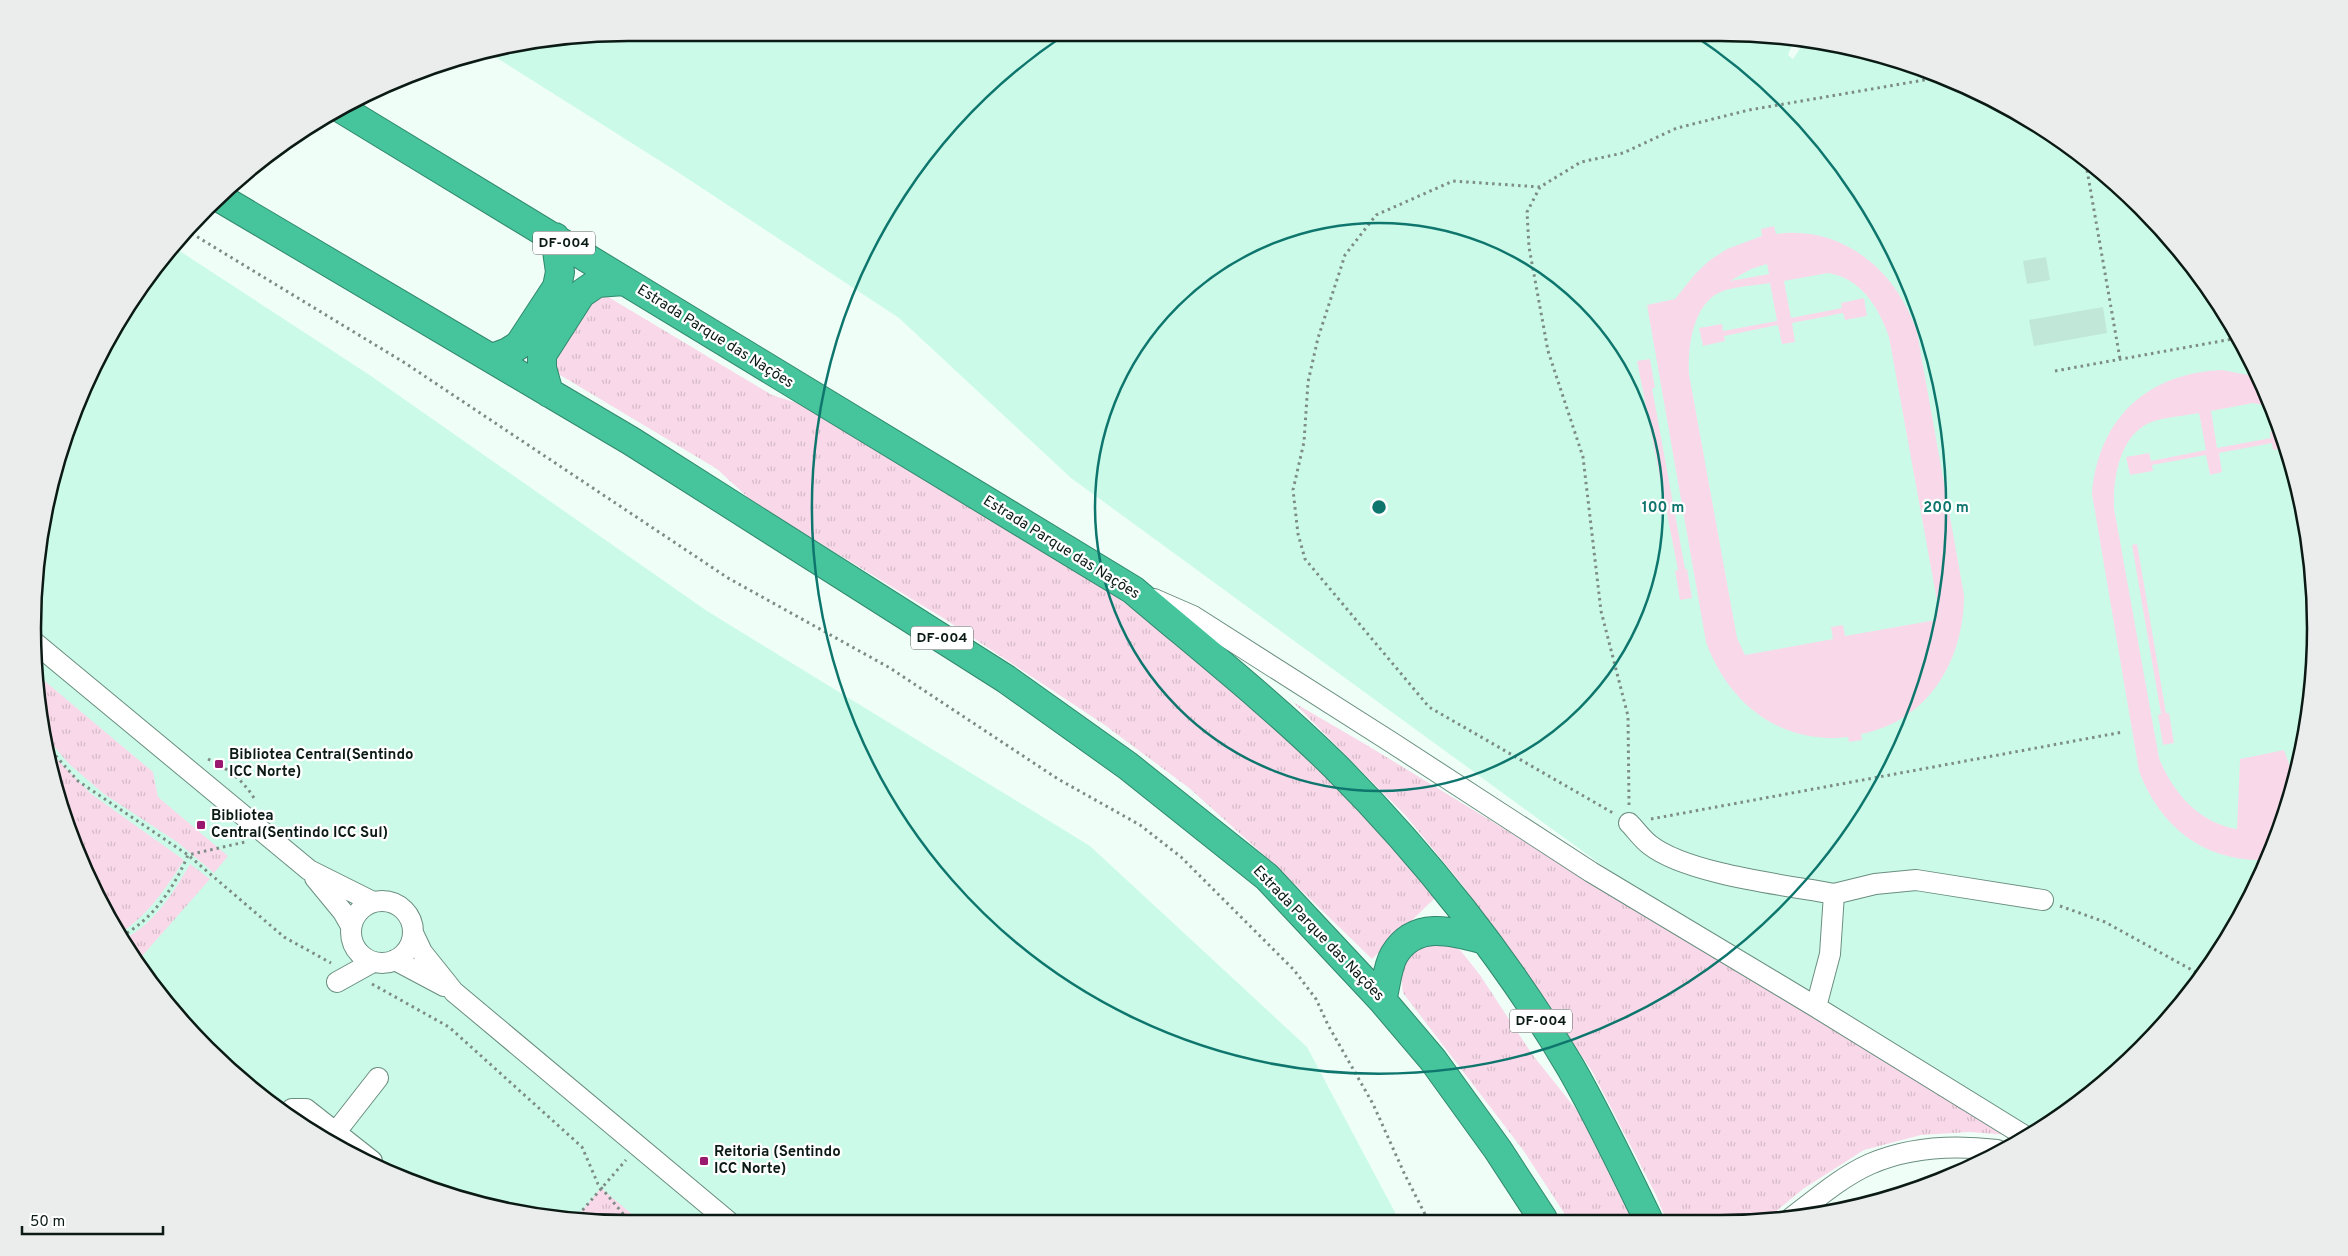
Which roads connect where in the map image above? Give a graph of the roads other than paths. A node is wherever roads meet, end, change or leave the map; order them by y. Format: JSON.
{"nodes":[{"id":1,"x":348,"y":113,"type":"edge"},
{"id":2,"x":226,"y":201,"type":"edge"},
{"id":3,"x":555,"y":237,"type":"junction"},
{"id":4,"x":624,"y":281,"type":"junction"},
{"id":5,"x":492,"y":358,"type":"junction"},
{"id":6,"x":549,"y":393,"type":"junction"},
{"id":7,"x":1133,"y":590,"type":"junction"},
{"id":8,"x":42,"y":649,"type":"edge"},
{"id":9,"x":1629,"y":823,"type":"road end"},
{"id":10,"x":309,"y":870,"type":"junction"},
{"id":11,"x":1834,"y":894,"type":"junction"},
{"id":12,"x":2043,"y":900,"type":"road end"},
{"id":13,"x":373,"y":902,"type":"junction"},
{"id":14,"x":413,"y":933,"type":"junction"},
{"id":15,"x":352,"y":935,"type":"junction"},
{"id":16,"x":1485,"y":940,"type":"junction"},
{"id":17,"x":395,"y":960,"type":"junction"},
{"id":18,"x":373,"y":962,"type":"junction"},
{"id":19,"x":454,"y":992,"type":"junction"},
{"id":20,"x":1382,"y":1000,"type":"junction"},
{"id":21,"x":1816,"y":1006,"type":"junction"},
{"id":22,"x":378,"y":1078,"type":"dead end"},
{"id":23,"x":292,"y":1109,"type":"edge"},
{"id":24,"x":326,"y":1131,"type":"edge"},
{"id":25,"x":2019,"y":1132,"type":"edge"},
{"id":26,"x":333,"y":1135,"type":"edge"},
{"id":27,"x":1989,"y":1149,"type":"edge"},
{"id":28,"x":1804,"y":1209,"type":"edge"},
{"id":29,"x":721,"y":1215,"type":"edge"},
{"id":30,"x":1541,"y":1215,"type":"edge"},
{"id":31,"x":1646,"y":1215,"type":"edge"}],
"edges":[{"from":1,"to":3,"type":"highway","name":"Estrada Parque das Nações","number":"DF-004"},
{"from":2,"to":5,"type":"highway","name":"Estrada Parque das Nações","number":"DF-004"},
{"from":3,"to":4,"type":"highway","name":"Estrada Parque das Nações","number":"DF-004"},
{"from":3,"to":5,"type":"highway"},
{"from":4,"to":6,"type":"highway"},
{"from":4,"to":7,"type":"highway","name":"Estrada Parque das Nações","number":"DF-004"},
{"from":5,"to":6,"type":"highway","name":"Estrada Parque das Nações","number":"DF-004"},
{"from":6,"to":20,"type":"highway","name":"Estrada Parque das Nações","number":"DF-004"},
{"from":7,"to":16,"type":"highway","name":"Estrada Parque das Nações","number":"DF-004"},
{"from":7,"to":21,"type":"street"},
{"from":8,"to":10,"type":"street"},
{"from":9,"to":11,"type":"street"},
{"from":10,"to":13,"type":"street"},
{"from":10,"to":15,"type":"street"},
{"from":11,"to":12,"type":"street"},
{"from":11,"to":21,"type":"street"},
{"from":13,"to":14,"type":"street"},
{"from":13,"to":15,"type":"street"},
{"from":14,"to":17,"type":"street"},
{"from":14,"to":19,"type":"street"},
{"from":15,"to":18,"type":"street"},
{"from":15,"to":18,"type":"street"},
{"from":16,"to":20,"type":"highway"},
{"from":16,"to":31,"type":"highway","name":"Estrada Parque das Nações","number":"DF-004"},
{"from":17,"to":18,"type":"street"},
{"from":17,"to":19,"type":"street"},
{"from":19,"to":29,"type":"street"},
{"from":20,"to":30,"type":"highway","name":"Estrada Parque das Nações","number":"DF-004"},
{"from":21,"to":25,"type":"street"},
{"from":22,"to":26,"type":"street"},
{"from":23,"to":24,"type":"street"},
{"from":27,"to":28,"type":"street"}]}
